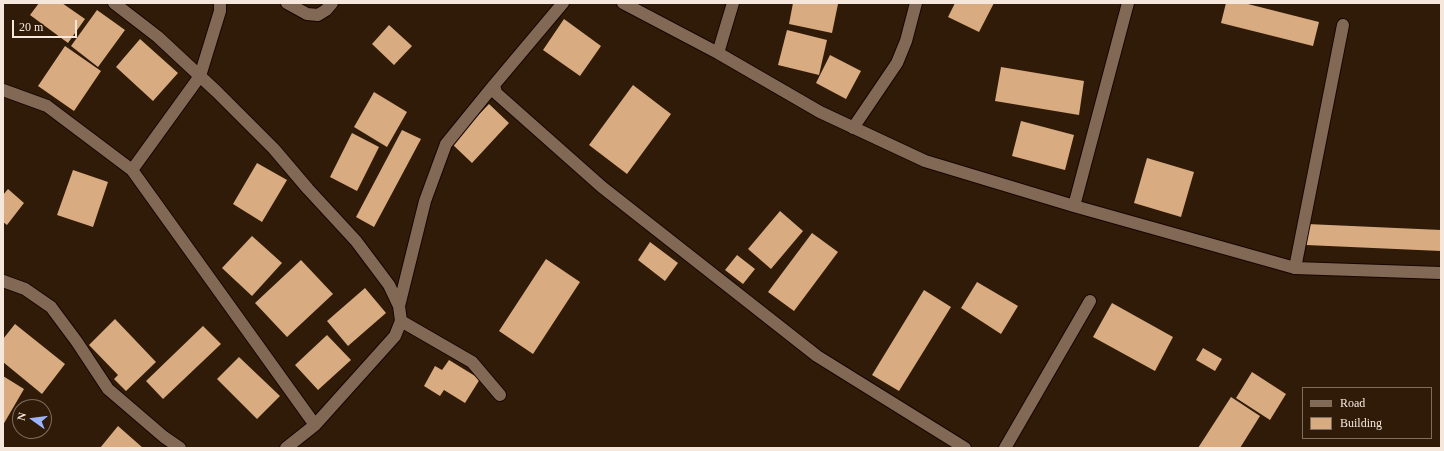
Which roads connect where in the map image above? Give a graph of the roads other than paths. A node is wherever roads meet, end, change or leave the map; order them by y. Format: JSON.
{"nodes":[{"id":1,"x":114,"y":3,"type":"edge"},
{"id":2,"x":220,"y":3,"type":"edge"},
{"id":3,"x":287,"y":3,"type":"edge"},
{"id":4,"x":332,"y":3,"type":"edge"},
{"id":5,"x":563,"y":3,"type":"edge"},
{"id":6,"x":623,"y":3,"type":"edge"},
{"id":7,"x":733,"y":3,"type":"edge"},
{"id":8,"x":916,"y":3,"type":"edge"},
{"id":9,"x":1128,"y":3,"type":"edge"},
{"id":10,"x":1343,"y":25,"type":"dead end"},
{"id":11,"x":718,"y":53,"type":"junction"},
{"id":12,"x":200,"y":76,"type":"junction"},
{"id":13,"x":494,"y":85,"type":"junction"},
{"id":14,"x":3,"y":90,"type":"edge"},
{"id":15,"x":853,"y":128,"type":"junction"},
{"id":16,"x":132,"y":170,"type":"junction"},
{"id":17,"x":1074,"y":206,"type":"junction"},
{"id":18,"x":1295,"y":268,"type":"junction"},
{"id":19,"x":1441,"y":273,"type":"edge"},
{"id":20,"x":3,"y":281,"type":"edge"},
{"id":21,"x":1090,"y":301,"type":"dead end"},
{"id":22,"x":399,"y":306,"type":"junction"},
{"id":23,"x":400,"y":321,"type":"junction"},
{"id":24,"x":500,"y":395,"type":"dead end"},
{"id":25,"x":315,"y":425,"type":"junction"},
{"id":26,"x":180,"y":448,"type":"edge"},
{"id":27,"x":286,"y":448,"type":"edge"},
{"id":28,"x":965,"y":448,"type":"edge"},
{"id":29,"x":1005,"y":448,"type":"edge"}],
"edges":[{"from":1,"to":12,"type":"street"},
{"from":2,"to":12,"type":"street"},
{"from":3,"to":4,"type":"street"},
{"from":5,"to":13,"type":"street"},
{"from":6,"to":11,"type":"street"},
{"from":7,"to":11,"type":"street"},
{"from":8,"to":15,"type":"street"},
{"from":9,"to":17,"type":"street"},
{"from":10,"to":18,"type":"street"},
{"from":11,"to":15,"type":"street"},
{"from":12,"to":16,"type":"street"},
{"from":12,"to":22,"type":"street"},
{"from":13,"to":22,"type":"street"},
{"from":13,"to":28,"type":"street"},
{"from":14,"to":16,"type":"street"},
{"from":15,"to":17,"type":"street"},
{"from":16,"to":25,"type":"street"},
{"from":17,"to":18,"type":"street"},
{"from":18,"to":19,"type":"street"},
{"from":20,"to":26,"type":"street"},
{"from":21,"to":29,"type":"street"},
{"from":22,"to":23,"type":"street"},
{"from":23,"to":24,"type":"street"},
{"from":23,"to":25,"type":"street"},
{"from":25,"to":27,"type":"street"}]}
